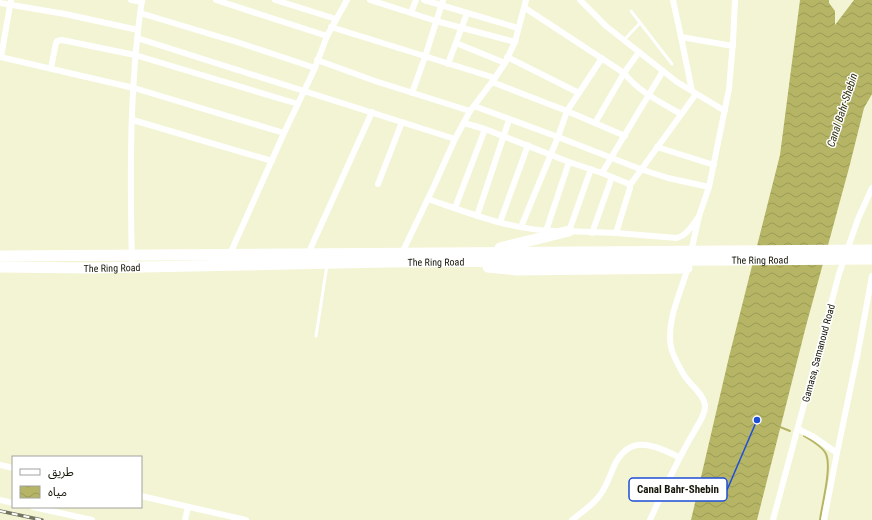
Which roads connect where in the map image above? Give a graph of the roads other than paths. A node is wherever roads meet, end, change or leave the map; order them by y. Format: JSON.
{"nodes":[{"id":1,"x":131,"y":0,"type":"edge"},
{"id":2,"x":216,"y":0,"type":"edge"},
{"id":3,"x":275,"y":0,"type":"edge"},
{"id":4,"x":304,"y":0,"type":"edge"},
{"id":5,"x":347,"y":0,"type":"edge"},
{"id":6,"x":370,"y":0,"type":"edge"},
{"id":7,"x":416,"y":0,"type":"edge"},
{"id":8,"x":424,"y":0,"type":"edge"},
{"id":9,"x":580,"y":0,"type":"edge"},
{"id":10,"x":673,"y":0,"type":"edge"},
{"id":11,"x":734,"y":0,"type":"edge"},
{"id":12,"x":142,"y":1,"type":"edge"},
{"id":13,"x":382,"y":2,"type":"edge"},
{"id":14,"x":0,"y":3,"type":"edge"},
{"id":15,"x":10,"y":3,"type":"edge"},
{"id":16,"x":442,"y":3,"type":"edge"},
{"id":17,"x":525,"y":3,"type":"edge"},
{"id":18,"x":301,"y":8,"type":"junction"},
{"id":19,"x":631,"y":11,"type":"dead end"},
{"id":20,"x":140,"y":13,"type":"junction"},
{"id":21,"x":411,"y":13,"type":"junction"},
{"id":22,"x":467,"y":13,"type":"junction"},
{"id":23,"x":336,"y":19,"type":"junction"},
{"id":24,"x":436,"y":21,"type":"junction"},
{"id":25,"x":640,"y":23,"type":"junction"},
{"id":26,"x":331,"y":27,"type":"junction"},
{"id":27,"x":462,"y":28,"type":"junction"},
{"id":28,"x":518,"y":28,"type":"junction"},
{"id":29,"x":138,"y":30,"type":"junction"},
{"id":30,"x":327,"y":36,"type":"junction"},
{"id":31,"x":681,"y":37,"type":"junction"},
{"id":32,"x":137,"y":38,"type":"junction"},
{"id":33,"x":623,"y":41,"type":"junction"},
{"id":34,"x":515,"y":42,"type":"junction"},
{"id":35,"x":456,"y":44,"type":"junction"},
{"id":36,"x":733,"y":46,"type":"junction"},
{"id":37,"x":639,"y":52,"type":"junction"},
{"id":38,"x":135,"y":55,"type":"junction"},
{"id":39,"x":1,"y":57,"type":"edge"},
{"id":40,"x":425,"y":57,"type":"junction"},
{"id":41,"x":602,"y":58,"type":"junction"},
{"id":42,"x":317,"y":60,"type":"junction"},
{"id":43,"x":506,"y":60,"type":"junction"},
{"id":44,"x":448,"y":64,"type":"junction"},
{"id":45,"x":672,"y":64,"type":"dead end"},
{"id":46,"x":51,"y":68,"type":"junction"},
{"id":47,"x":315,"y":68,"type":"junction"},
{"id":48,"x":663,"y":71,"type":"junction"},
{"id":49,"x":624,"y":73,"type":"junction"},
{"id":50,"x":494,"y":80,"type":"junction"},
{"id":51,"x":134,"y":88,"type":"junction"},
{"id":52,"x":304,"y":92,"type":"junction"},
{"id":53,"x":412,"y":92,"type":"junction"},
{"id":54,"x":694,"y":92,"type":"junction"},
{"id":55,"x":579,"y":93,"type":"junction"},
{"id":56,"x":648,"y":96,"type":"junction"},
{"id":57,"x":298,"y":104,"type":"junction"},
{"id":58,"x":472,"y":109,"type":"junction"},
{"id":59,"x":567,"y":111,"type":"junction"},
{"id":60,"x":725,"y":111,"type":"junction"},
{"id":61,"x":372,"y":112,"type":"junction"},
{"id":62,"x":681,"y":114,"type":"junction"},
{"id":63,"x":133,"y":120,"type":"junction"},
{"id":64,"x":509,"y":120,"type":"junction"},
{"id":65,"x":402,"y":122,"type":"junction"},
{"id":66,"x":464,"y":123,"type":"junction"},
{"id":67,"x":595,"y":123,"type":"junction"},
{"id":68,"x":485,"y":129,"type":"junction"},
{"id":69,"x":284,"y":133,"type":"junction"},
{"id":70,"x":503,"y":136,"type":"junction"},
{"id":71,"x":625,"y":136,"type":"junction"},
{"id":72,"x":558,"y":137,"type":"junction"},
{"id":73,"x":455,"y":139,"type":"junction"},
{"id":74,"x":528,"y":145,"type":"junction"},
{"id":75,"x":658,"y":147,"type":"junction"},
{"id":76,"x":551,"y":154,"type":"junction"},
{"id":77,"x":611,"y":158,"type":"junction"},
{"id":78,"x":272,"y":161,"type":"junction"},
{"id":79,"x":570,"y":162,"type":"junction"},
{"id":80,"x":714,"y":165,"type":"junction"},
{"id":81,"x":592,"y":169,"type":"junction"},
{"id":82,"x":640,"y":170,"type":"junction"},
{"id":83,"x":602,"y":173,"type":"junction"},
{"id":84,"x":612,"y":177,"type":"junction"},
{"id":85,"x":378,"y":184,"type":"dead end"},
{"id":86,"x":630,"y":185,"type":"junction"},
{"id":87,"x":709,"y":187,"type":"junction"},
{"id":88,"x":872,"y":188,"type":"edge"},
{"id":89,"x":428,"y":199,"type":"junction"},
{"id":90,"x":455,"y":208,"type":"junction"},
{"id":91,"x":477,"y":216,"type":"junction"},
{"id":92,"x":699,"y":216,"type":"junction"},
{"id":93,"x":500,"y":222,"type":"junction"},
{"id":94,"x":521,"y":227,"type":"junction"},
{"id":95,"x":546,"y":231,"type":"junction"},
{"id":96,"x":570,"y":231,"type":"junction"},
{"id":97,"x":592,"y":233,"type":"junction"},
{"id":98,"x":616,"y":233,"type":"junction"},
{"id":99,"x":872,"y":250,"type":"edge"},
{"id":100,"x":402,"y":253,"type":"junction"},
{"id":101,"x":230,"y":254,"type":"junction"},
{"id":102,"x":308,"y":254,"type":"junction"},
{"id":103,"x":131,"y":255,"type":"junction"},
{"id":104,"x":0,"y":256,"type":"edge"},
{"id":105,"x":478,"y":257,"type":"junction"},
{"id":106,"x":520,"y":257,"type":"junction"},
{"id":107,"x":872,"y":258,"type":"edge"},
{"id":108,"x":843,"y":262,"type":"junction"},
{"id":109,"x":328,"y":263,"type":"junction"},
{"id":110,"x":872,"y":263,"type":"edge"},
{"id":111,"x":0,"y":267,"type":"edge"},
{"id":112,"x":132,"y":267,"type":"junction"},
{"id":113,"x":687,"y":268,"type":"junction"},
{"id":114,"x":872,"y":276,"type":"edge"},
{"id":115,"x":316,"y":336,"type":"dead end"},
{"id":116,"x":798,"y":429,"type":"junction"},
{"id":117,"x":837,"y":453,"type":"junction"},
{"id":118,"x":679,"y":457,"type":"junction"},
{"id":119,"x":0,"y":465,"type":"edge"},
{"id":120,"x":12,"y":468,"type":"edge"},
{"id":121,"x":142,"y":496,"type":"edge"},
{"id":122,"x":0,"y":500,"type":"edge"},
{"id":123,"x":12,"y":502,"type":"edge"},
{"id":124,"x":188,"y":507,"type":"junction"},
{"id":125,"x":38,"y":508,"type":"edge"},
{"id":126,"x":186,"y":519,"type":"edge"},
{"id":127,"x":92,"y":520,"type":"edge"},
{"id":128,"x":246,"y":520,"type":"edge"},
{"id":129,"x":572,"y":520,"type":"edge"},
{"id":130,"x":650,"y":520,"type":"edge"},
{"id":131,"x":773,"y":520,"type":"edge"},
{"id":132,"x":824,"y":520,"type":"edge"}],
"edges":[{"from":1,"to":12,"type":"street"},
{"from":2,"to":30,"type":"street"},
{"from":3,"to":18,"type":"street"},
{"from":4,"to":18,"type":"street"},
{"from":5,"to":23,"type":"street"},
{"from":6,"to":13,"type":"street"},
{"from":7,"to":21,"type":"street"},
{"from":8,"to":16,"type":"street"},
{"from":9,"to":33,"type":"street"},
{"from":10,"to":31,"type":"street"},
{"from":11,"to":36,"type":"street"},
{"from":12,"to":20,"type":"street"},
{"from":13,"to":21,"type":"street"},
{"from":14,"to":15,"type":"street"},
{"from":15,"to":29,"type":"street"},
{"from":15,"to":39,"type":"street"},
{"from":16,"to":22,"type":"street"},
{"from":16,"to":24,"type":"street"},
{"from":17,"to":28,"type":"street"},
{"from":17,"to":41,"type":"street"},
{"from":18,"to":23,"type":"street"},
{"from":19,"to":25,"type":"lane"},
{"from":20,"to":29,"type":"street"},
{"from":20,"to":47,"type":"street"},
{"from":21,"to":24,"type":"street"},
{"from":22,"to":27,"type":"street"},
{"from":22,"to":28,"type":"street"},
{"from":23,"to":26,"type":"street"},
{"from":24,"to":27,"type":"street"},
{"from":24,"to":40,"type":"street"},
{"from":25,"to":33,"type":"lane"},
{"from":25,"to":45,"type":"lane"},
{"from":26,"to":30,"type":"street"},
{"from":26,"to":40,"type":"street"},
{"from":27,"to":34,"type":"street"},
{"from":27,"to":35,"type":"street"},
{"from":28,"to":34,"type":"street"},
{"from":29,"to":32,"type":"street"},
{"from":30,"to":42,"type":"street"},
{"from":31,"to":36,"type":"street"},
{"from":31,"to":54,"type":"street"},
{"from":32,"to":38,"type":"street"},
{"from":32,"to":52,"type":"street"},
{"from":33,"to":37,"type":"street"},
{"from":34,"to":43,"type":"street"},
{"from":35,"to":43,"type":"street"},
{"from":35,"to":44,"type":"street"},
{"from":36,"to":60,"type":"street"},
{"from":37,"to":48,"type":"street"},
{"from":37,"to":49,"type":"street"},
{"from":38,"to":46,"type":"street"},
{"from":38,"to":51,"type":"street"},
{"from":38,"to":57,"type":"street"},
{"from":39,"to":46,"type":"street"},
{"from":40,"to":44,"type":"street"},
{"from":40,"to":53,"type":"street"},
{"from":41,"to":49,"type":"street"},
{"from":41,"to":55,"type":"street"},
{"from":42,"to":47,"type":"street"},
{"from":42,"to":53,"type":"street"},
{"from":43,"to":50,"type":"street"},
{"from":43,"to":55,"type":"street"},
{"from":44,"to":50,"type":"street"},
{"from":46,"to":51,"type":"street"},
{"from":47,"to":52,"type":"street"},
{"from":48,"to":54,"type":"street"},
{"from":48,"to":56,"type":"street"},
{"from":49,"to":56,"type":"street"},
{"from":49,"to":67,"type":"street"},
{"from":50,"to":58,"type":"street"},
{"from":50,"to":59,"type":"street"},
{"from":51,"to":63,"type":"street"},
{"from":51,"to":69,"type":"street"},
{"from":52,"to":57,"type":"street"},
{"from":52,"to":61,"type":"street"},
{"from":53,"to":58,"type":"street"},
{"from":54,"to":60,"type":"street"},
{"from":54,"to":62,"type":"street"},
{"from":55,"to":59,"type":"street"},
{"from":56,"to":62,"type":"street"},
{"from":56,"to":71,"type":"street"},
{"from":57,"to":69,"type":"street"},
{"from":58,"to":64,"type":"street"},
{"from":58,"to":66,"type":"street"},
{"from":59,"to":67,"type":"street"},
{"from":59,"to":72,"type":"street"},
{"from":60,"to":80,"type":"street"},
{"from":61,"to":65,"type":"street"},
{"from":61,"to":102,"type":"street"},
{"from":62,"to":75,"type":"street"},
{"from":63,"to":78,"type":"street"},
{"from":63,"to":103,"type":"street"},
{"from":64,"to":70,"type":"street"},
{"from":64,"to":72,"type":"street"},
{"from":65,"to":73,"type":"street"},
{"from":65,"to":85,"type":"street"},
{"from":66,"to":68,"type":"street"},
{"from":66,"to":73,"type":"street"},
{"from":67,"to":71,"type":"street"},
{"from":68,"to":70,"type":"street"},
{"from":68,"to":90,"type":"street"},
{"from":69,"to":78,"type":"street"},
{"from":70,"to":74,"type":"street"},
{"from":70,"to":91,"type":"street"},
{"from":71,"to":77,"type":"street"},
{"from":72,"to":76,"type":"street"},
{"from":72,"to":77,"type":"street"},
{"from":73,"to":89,"type":"street"},
{"from":74,"to":76,"type":"street"},
{"from":74,"to":93,"type":"street"},
{"from":75,"to":80,"type":"street"},
{"from":75,"to":82,"type":"street"},
{"from":76,"to":79,"type":"street"},
{"from":76,"to":94,"type":"street"},
{"from":77,"to":82,"type":"street"},
{"from":77,"to":83,"type":"street"},
{"from":78,"to":101,"type":"street"},
{"from":79,"to":81,"type":"street"},
{"from":79,"to":95,"type":"street"},
{"from":80,"to":87,"type":"street"},
{"from":81,"to":83,"type":"street"},
{"from":81,"to":96,"type":"street"},
{"from":82,"to":86,"type":"street"},
{"from":82,"to":87,"type":"street"},
{"from":83,"to":84,"type":"street"},
{"from":84,"to":86,"type":"street"},
{"from":84,"to":97,"type":"street"},
{"from":86,"to":98,"type":"street"},
{"from":87,"to":92,"type":"street"},
{"from":88,"to":108,"type":"street","name":"Gamasa, Samanoud Road"},
{"from":89,"to":90,"type":"street"},
{"from":89,"to":100,"type":"street"},
{"from":90,"to":91,"type":"street"},
{"from":91,"to":93,"type":"street"},
{"from":92,"to":98,"type":"street"},
{"from":92,"to":113,"type":"street"},
{"from":93,"to":94,"type":"street"},
{"from":94,"to":95,"type":"street"},
{"from":95,"to":96,"type":"street"},
{"from":96,"to":97,"type":"street"},
{"from":96,"to":105,"type":"highway"},
{"from":97,"to":98,"type":"street"},
{"from":99,"to":106,"type":"highway","name":"The Ring Road"},
{"from":100,"to":102,"type":"highway","name":"The Ring Road"},
{"from":100,"to":105,"type":"highway","name":"The Ring Road"},
{"from":101,"to":102,"type":"highway","name":"The Ring Road"},
{"from":101,"to":103,"type":"highway","name":"The Ring Road"},
{"from":103,"to":104,"type":"highway","name":"The Ring Road"},
{"from":103,"to":112,"type":"street"},
{"from":105,"to":106,"type":"highway","name":"The Ring Road"},
{"from":105,"to":109,"type":"highway","name":"The Ring Road"},
{"from":105,"to":113,"type":"highway"},
{"from":106,"to":107,"type":"highway","name":"The Ring Road"},
{"from":108,"to":110,"type":"street"},
{"from":108,"to":116,"type":"street","name":"Gamasa, Samanoud Road"},
{"from":109,"to":112,"type":"highway","name":"The Ring Road"},
{"from":109,"to":115,"type":"lane"},
{"from":111,"to":112,"type":"highway","name":"The Ring Road"},
{"from":113,"to":118,"type":"street"},
{"from":114,"to":117,"type":"street"},
{"from":116,"to":117,"type":"street"},
{"from":116,"to":131,"type":"street","name":"Gamasa, Samanoud Road"},
{"from":117,"to":132,"type":"street"},
{"from":118,"to":129,"type":"street"},
{"from":118,"to":130,"type":"street"},
{"from":119,"to":120,"type":"street"},
{"from":121,"to":124,"type":"street"},
{"from":122,"to":123,"type":"street"},
{"from":124,"to":126,"type":"street"},
{"from":124,"to":128,"type":"street"},
{"from":125,"to":127,"type":"street"}]}
